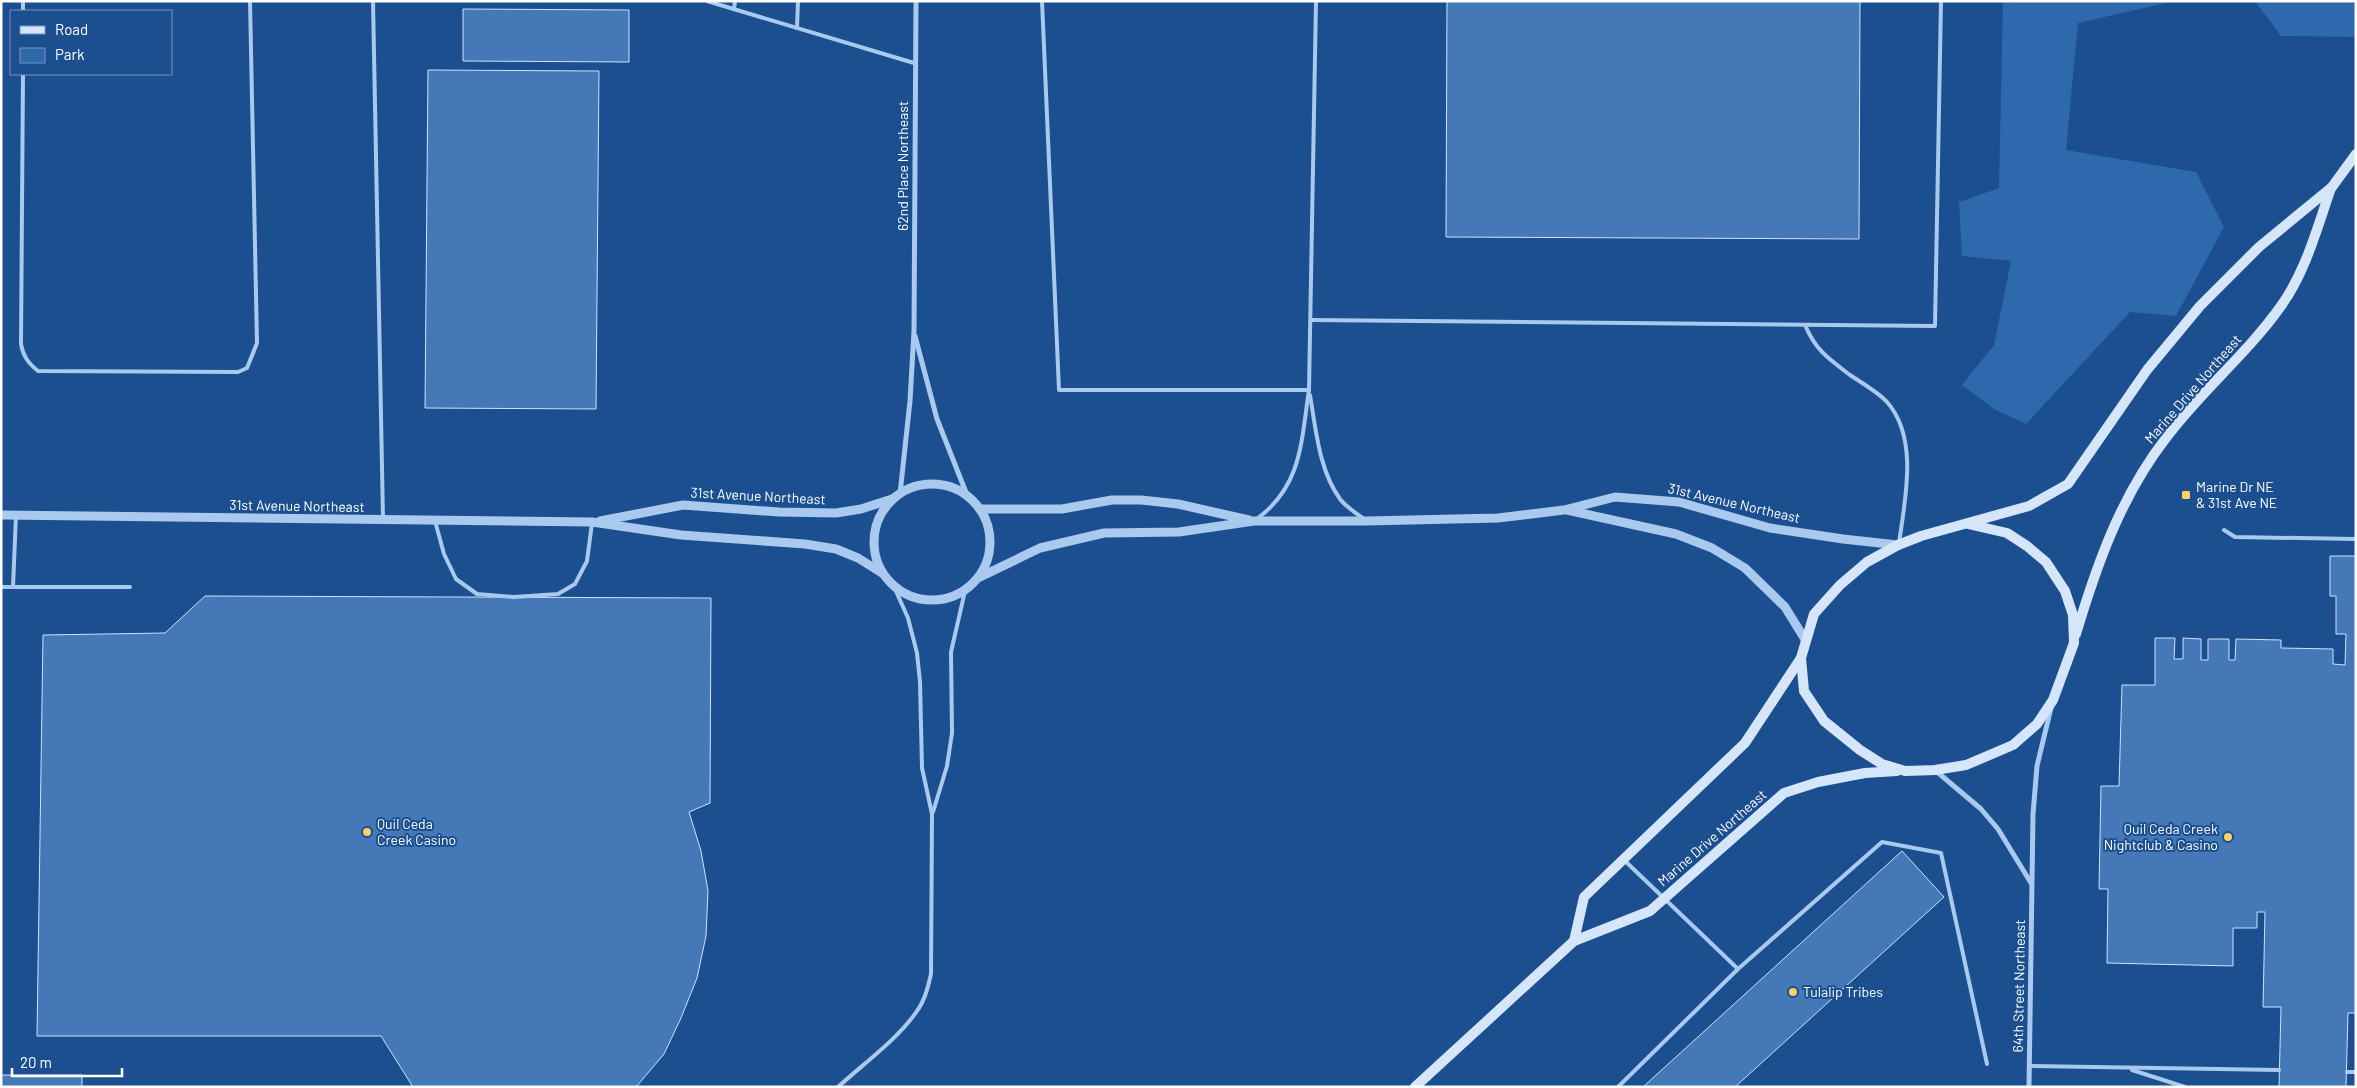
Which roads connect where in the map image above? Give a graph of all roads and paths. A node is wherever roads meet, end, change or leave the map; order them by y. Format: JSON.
{"nodes":[{"id":1,"x":250,"y":1,"type":"edge"},
{"id":2,"x":373,"y":1,"type":"edge"},
{"id":3,"x":707,"y":1,"type":"edge"},
{"id":4,"x":735,"y":1,"type":"edge"},
{"id":5,"x":798,"y":1,"type":"edge"},
{"id":6,"x":916,"y":1,"type":"edge"},
{"id":7,"x":1042,"y":1,"type":"edge"},
{"id":8,"x":1316,"y":1,"type":"edge"},
{"id":9,"x":1941,"y":1,"type":"edge"},
{"id":10,"x":734,"y":10,"type":"junction"},
{"id":11,"x":797,"y":28,"type":"junction"},
{"id":12,"x":914,"y":63,"type":"junction"},
{"id":13,"x":23,"y":75,"type":"edge"},
{"id":14,"x":2356,"y":154,"type":"edge"},
{"id":15,"x":2332,"y":187,"type":"junction"},
{"id":16,"x":1310,"y":320,"type":"junction"},
{"id":17,"x":1805,"y":325,"type":"junction"},
{"id":18,"x":914,"y":331,"type":"junction"},
{"id":19,"x":1309,"y":390,"type":"junction"},
{"id":20,"x":967,"y":495,"type":"junction"},
{"id":21,"x":896,"y":496,"type":"junction"},
{"id":22,"x":980,"y":508,"type":"junction"},
{"id":23,"x":1564,"y":510,"type":"junction"},
{"id":24,"x":1,"y":515,"type":"edge"},
{"id":25,"x":16,"y":516,"type":"junction"},
{"id":26,"x":383,"y":521,"type":"junction"},
{"id":27,"x":435,"y":521,"type":"junction"},
{"id":28,"x":1254,"y":521,"type":"junction"},
{"id":29,"x":1367,"y":521,"type":"junction"},
{"id":30,"x":592,"y":522,"type":"junction"},
{"id":31,"x":1968,"y":524,"type":"junction"},
{"id":32,"x":2224,"y":530,"type":"dead end"},
{"id":33,"x":2356,"y":539,"type":"edge"},
{"id":34,"x":1898,"y":545,"type":"junction"},
{"id":35,"x":882,"y":574,"type":"junction"},
{"id":36,"x":978,"y":578,"type":"junction"},
{"id":37,"x":1,"y":587,"type":"edge"},
{"id":38,"x":13,"y":587,"type":"junction"},
{"id":39,"x":130,"y":587,"type":"dead end"},
{"id":40,"x":895,"y":589,"type":"junction"},
{"id":41,"x":965,"y":591,"type":"junction"},
{"id":42,"x":1806,"y":640,"type":"junction"},
{"id":43,"x":2074,"y":642,"type":"junction"},
{"id":44,"x":1801,"y":658,"type":"junction"},
{"id":45,"x":2053,"y":700,"type":"junction"},
{"id":46,"x":1935,"y":770,"type":"junction"},
{"id":47,"x":1905,"y":771,"type":"junction"},
{"id":48,"x":932,"y":814,"type":"junction"},
{"id":49,"x":1623,"y":860,"type":"junction"},
{"id":50,"x":2032,"y":885,"type":"junction"},
{"id":51,"x":1664,"y":898,"type":"junction"},
{"id":52,"x":1574,"y":941,"type":"junction"},
{"id":53,"x":1738,"y":969,"type":"junction"},
{"id":54,"x":1987,"y":1064,"type":"dead end"},
{"id":55,"x":2029,"y":1066,"type":"junction"},
{"id":56,"x":2128,"y":1069,"type":"junction"},
{"id":57,"x":2279,"y":1070,"type":"dead end"},
{"id":58,"x":2347,"y":1072,"type":"dead end"},
{"id":59,"x":2356,"y":1072,"type":"edge"},
{"id":60,"x":838,"y":1087,"type":"edge"},
{"id":61,"x":1415,"y":1087,"type":"edge"},
{"id":62,"x":1618,"y":1087,"type":"edge"},
{"id":63,"x":2029,"y":1087,"type":"edge"},
{"id":64,"x":2185,"y":1087,"type":"edge"}],
"edges":[{"from":1,"to":13,"type":"lane"},
{"from":2,"to":26,"type":"lane"},
{"from":3,"to":10,"type":"lane"},
{"from":4,"to":10,"type":"lane"},
{"from":5,"to":11,"type":"lane"},
{"from":6,"to":12,"type":"street","name":"62nd Place Northeast"},
{"from":7,"to":19,"type":"lane"},
{"from":8,"to":16,"type":"lane"},
{"from":9,"to":17,"type":"lane"},
{"from":10,"to":11,"type":"lane"},
{"from":11,"to":12,"type":"lane"},
{"from":12,"to":18,"type":"street","name":"62nd Place Northeast"},
{"from":14,"to":15,"type":"main road","name":"Marine Drive Northeast"},
{"from":15,"to":31,"type":"main road","name":"Marine Drive Northeast"},
{"from":15,"to":43,"type":"main road","name":"Marine Drive Northeast"},
{"from":16,"to":17,"type":"lane"},
{"from":16,"to":19,"type":"lane"},
{"from":17,"to":34,"type":"lane"},
{"from":18,"to":20,"type":"street","name":"62nd Place Northeast"},
{"from":18,"to":21,"type":"street","name":"62nd Place Northeast"},
{"from":19,"to":28,"type":"lane"},
{"from":19,"to":29,"type":"lane"},
{"from":20,"to":21,"type":"street"},
{"from":20,"to":22,"type":"street"},
{"from":21,"to":30,"type":"street","name":"31st Avenue Northeast"},
{"from":21,"to":35,"type":"street"},
{"from":22,"to":28,"type":"street","name":"31st Avenue Northeast"},
{"from":22,"to":36,"type":"street"},
{"from":23,"to":29,"type":"street","name":"31st Avenue Northeast"},
{"from":23,"to":34,"type":"street","name":"31st Avenue Northeast"},
{"from":23,"to":42,"type":"street","name":"31st Avenue Northeast"},
{"from":24,"to":25,"type":"street","name":"31st Avenue Northeast"},
{"from":25,"to":26,"type":"street","name":"31st Avenue Northeast"},
{"from":25,"to":38,"type":"lane"},
{"from":26,"to":27,"type":"street","name":"31st Avenue Northeast"},
{"from":27,"to":30,"type":"street","name":"31st Avenue Northeast"},
{"from":27,"to":30,"type":"lane"},
{"from":28,"to":29,"type":"street","name":"31st Avenue Northeast"},
{"from":28,"to":36,"type":"street","name":"31st Avenue Northeast"},
{"from":30,"to":35,"type":"street","name":"31st Avenue Northeast"},
{"from":31,"to":34,"type":"main road","name":"Marine Drive Northeast"},
{"from":31,"to":43,"type":"main road"},
{"from":32,"to":33,"type":"lane"},
{"from":34,"to":42,"type":"main road","name":"Marine Drive Northeast"},
{"from":35,"to":40,"type":"street"},
{"from":36,"to":41,"type":"street"},
{"from":37,"to":38,"type":"lane"},
{"from":38,"to":39,"type":"lane"},
{"from":40,"to":41,"type":"street"},
{"from":40,"to":48,"type":"lane"},
{"from":41,"to":48,"type":"lane"},
{"from":42,"to":44,"type":"main road","name":"Marine Drive Northeast"},
{"from":43,"to":45,"type":"main road","name":"Marine Drive Northeast"},
{"from":44,"to":47,"type":"main road"},
{"from":44,"to":49,"type":"main road"},
{"from":45,"to":46,"type":"main road","name":"Marine Drive Northeast"},
{"from":45,"to":50,"type":"street","name":"64th Street Northeast"},
{"from":46,"to":47,"type":"main road","name":"Marine Drive Northeast"},
{"from":46,"to":50,"type":"street"},
{"from":47,"to":51,"type":"main road","name":"Marine Drive Northeast"},
{"from":48,"to":60,"type":"lane"},
{"from":49,"to":51,"type":"lane"},
{"from":49,"to":52,"type":"main road"},
{"from":50,"to":55,"type":"street","name":"64th Street Northeast"},
{"from":51,"to":52,"type":"main road","name":"Marine Drive Northeast"},
{"from":51,"to":53,"type":"lane"},
{"from":52,"to":61,"type":"main road","name":"Marine Drive Northeast"},
{"from":53,"to":54,"type":"lane"},
{"from":53,"to":62,"type":"lane"},
{"from":55,"to":56,"type":"lane"},
{"from":55,"to":63,"type":"street","name":"64th Street Northeast"},
{"from":56,"to":57,"type":"lane"},
{"from":56,"to":64,"type":"lane"},
{"from":58,"to":59,"type":"lane"}]}
